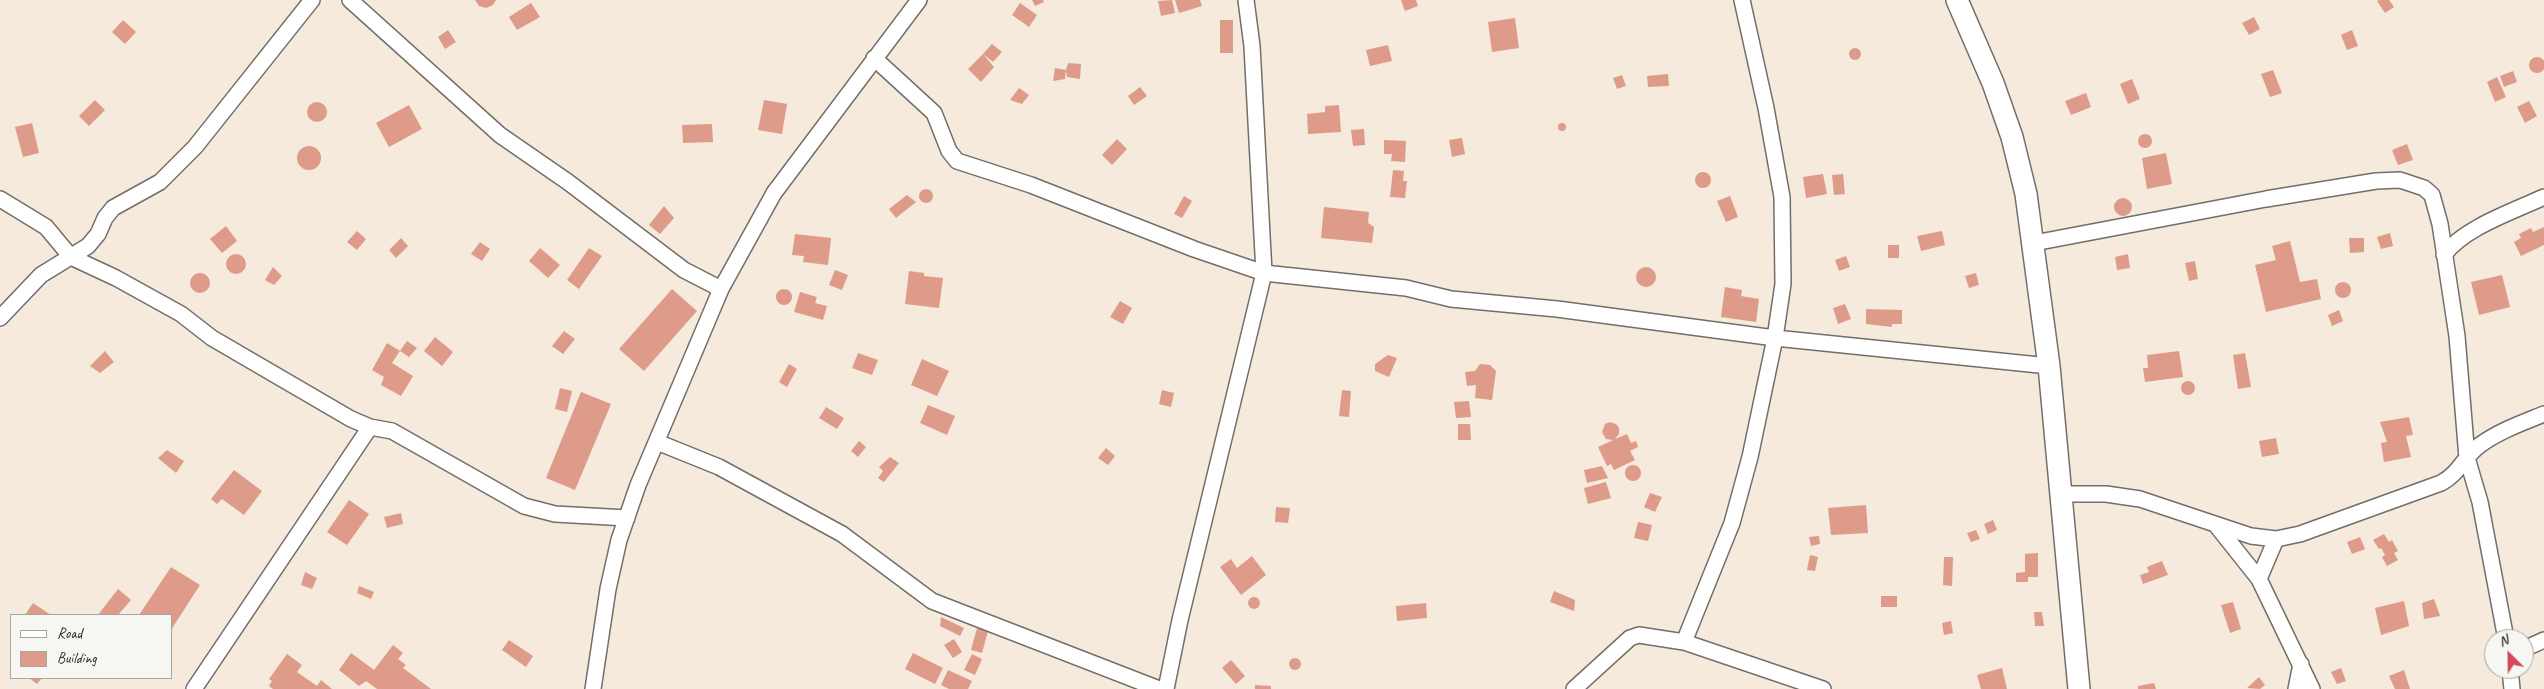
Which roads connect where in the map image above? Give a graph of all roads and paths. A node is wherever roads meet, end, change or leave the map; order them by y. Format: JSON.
{"nodes":[{"id":1,"x":312,"y":0,"type":"edge"},
{"id":2,"x":350,"y":0,"type":"edge"},
{"id":3,"x":919,"y":0,"type":"edge"},
{"id":4,"x":1246,"y":0,"type":"edge"},
{"id":5,"x":1742,"y":0,"type":"edge"},
{"id":6,"x":1957,"y":0,"type":"edge"},
{"id":7,"x":874,"y":58,"type":"junction"},
{"id":8,"x":2544,"y":197,"type":"edge"},
{"id":9,"x":0,"y":199,"type":"edge"},
{"id":10,"x":2034,"y":243,"type":"junction"},
{"id":11,"x":2444,"y":255,"type":"junction"},
{"id":12,"x":71,"y":257,"type":"junction"},
{"id":13,"x":1264,"y":273,"type":"junction"},
{"id":14,"x":721,"y":289,"type":"junction"},
{"id":15,"x":0,"y":318,"type":"edge"},
{"id":16,"x":1775,"y":338,"type":"junction"},
{"id":17,"x":2049,"y":366,"type":"junction"},
{"id":18,"x":2544,"y":414,"type":"edge"},
{"id":19,"x":370,"y":427,"type":"junction"},
{"id":20,"x":657,"y":442,"type":"junction"},
{"id":21,"x":2467,"y":458,"type":"junction"},
{"id":22,"x":2061,"y":494,"type":"junction"},
{"id":23,"x":627,"y":518,"type":"junction"},
{"id":24,"x":2216,"y":526,"type":"junction"},
{"id":25,"x":2276,"y":539,"type":"junction"},
{"id":26,"x":2259,"y":579,"type":"junction"},
{"id":27,"x":2504,"y":629,"type":"edge"},
{"id":28,"x":1684,"y":642,"type":"junction"},
{"id":29,"x":2300,"y":664,"type":"junction"},
{"id":30,"x":194,"y":689,"type":"edge"},
{"id":31,"x":593,"y":689,"type":"edge"},
{"id":32,"x":1158,"y":689,"type":"edge"},
{"id":33,"x":1166,"y":689,"type":"edge"},
{"id":34,"x":1574,"y":689,"type":"edge"},
{"id":35,"x":1823,"y":689,"type":"edge"},
{"id":36,"x":2079,"y":689,"type":"edge"},
{"id":37,"x":2296,"y":689,"type":"edge"},
{"id":38,"x":2312,"y":689,"type":"edge"}],
"edges":[{"from":1,"to":12,"type":"street"},
{"from":2,"to":14,"type":"street"},
{"from":3,"to":7,"type":"street"},
{"from":4,"to":13,"type":"street"},
{"from":5,"to":16,"type":"street"},
{"from":6,"to":10,"type":"street"},
{"from":7,"to":13,"type":"street"},
{"from":7,"to":14,"type":"street"},
{"from":8,"to":11,"type":"street"},
{"from":9,"to":12,"type":"street"},
{"from":10,"to":11,"type":"street"},
{"from":10,"to":17,"type":"street"},
{"from":11,"to":21,"type":"street"},
{"from":12,"to":15,"type":"street"},
{"from":12,"to":19,"type":"street"},
{"from":13,"to":16,"type":"street"},
{"from":13,"to":33,"type":"street"},
{"from":14,"to":20,"type":"street"},
{"from":16,"to":17,"type":"street"},
{"from":16,"to":28,"type":"street"},
{"from":17,"to":22,"type":"street"},
{"from":18,"to":21,"type":"street"},
{"from":19,"to":23,"type":"street"},
{"from":19,"to":30,"type":"street"},
{"from":20,"to":23,"type":"street"},
{"from":20,"to":32,"type":"street"},
{"from":21,"to":25,"type":"street"},
{"from":21,"to":27,"type":"street"},
{"from":22,"to":24,"type":"street"},
{"from":22,"to":36,"type":"street"},
{"from":23,"to":31,"type":"street"},
{"from":24,"to":25,"type":"street"},
{"from":24,"to":26,"type":"street"},
{"from":25,"to":26,"type":"street"},
{"from":26,"to":29,"type":"street"},
{"from":28,"to":34,"type":"street"},
{"from":28,"to":35,"type":"street"},
{"from":29,"to":37,"type":"street"},
{"from":29,"to":38,"type":"street"}]}
